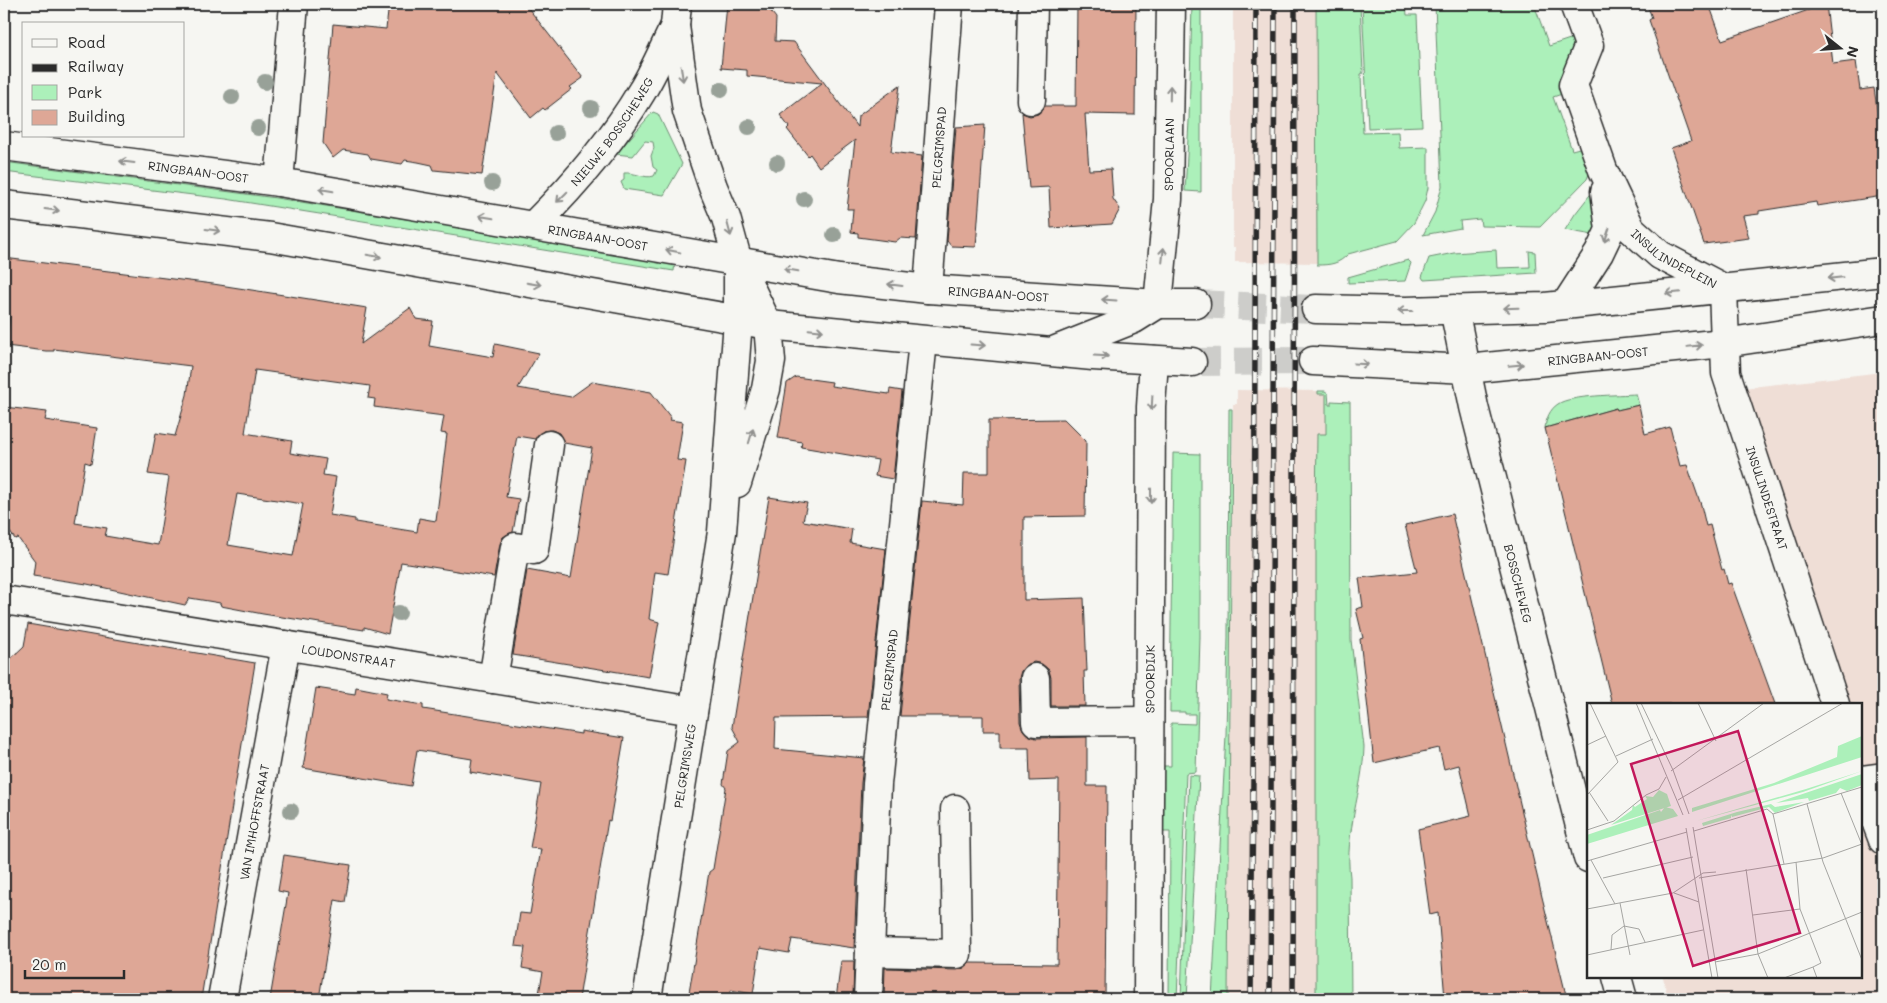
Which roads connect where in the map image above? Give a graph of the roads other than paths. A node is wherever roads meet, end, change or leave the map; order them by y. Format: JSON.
{"nodes":[{"id":1,"x":294,"y":4,"type":"edge"},
{"id":2,"x":949,"y":4,"type":"edge"},
{"id":3,"x":1033,"y":4,"type":"edge"},
{"id":4,"x":1171,"y":4,"type":"edge"},
{"id":5,"x":1574,"y":4,"type":"edge"},
{"id":6,"x":676,"y":15,"type":"edge"},
{"id":7,"x":1032,"y":100,"type":"dead end"},
{"id":8,"x":4,"y":146,"type":"edge"},
{"id":9,"x":1603,"y":170,"type":"junction"},
{"id":10,"x":279,"y":182,"type":"junction"},
{"id":11,"x":4,"y":204,"type":"edge"},
{"id":12,"x":534,"y":225,"type":"junction"},
{"id":13,"x":738,"y":262,"type":"junction"},
{"id":14,"x":1883,"y":272,"type":"edge"},
{"id":15,"x":1723,"y":288,"type":"junction"},
{"id":16,"x":928,"y":289,"type":"junction"},
{"id":17,"x":1158,"y":304,"type":"junction"},
{"id":18,"x":1196,"y":304,"type":"tunnel mouth"},
{"id":19,"x":1566,"y":304,"type":"junction"},
{"id":20,"x":1316,"y":309,"type":"tunnel mouth"},
{"id":21,"x":1454,"y":310,"type":"junction"},
{"id":22,"x":1883,"y":319,"type":"edge"},
{"id":23,"x":738,"y":321,"type":"junction"},
{"id":24,"x":768,"y":325,"type":"junction"},
{"id":25,"x":922,"y":341,"type":"junction"},
{"id":26,"x":1724,"y":343,"type":"junction"},
{"id":27,"x":1052,"y":352,"type":"junction"},
{"id":28,"x":1154,"y":360,"type":"junction"},
{"id":29,"x":1313,"y":361,"type":"tunnel mouth"},
{"id":30,"x":1192,"y":362,"type":"tunnel mouth"},
{"id":31,"x":1467,"y":369,"type":"junction"},
{"id":32,"x":549,"y":445,"type":"dead end"},
{"id":33,"x":722,"y":532,"type":"junction"},
{"id":34,"x":4,"y":600,"type":"edge"},
{"id":35,"x":286,"y":645,"type":"junction"},
{"id":36,"x":1035,"y":678,"type":"dead end"},
{"id":37,"x":493,"y":679,"type":"junction"},
{"id":38,"x":1835,"y":703,"type":"edge"},
{"id":39,"x":693,"y":711,"type":"junction"},
{"id":40,"x":1148,"y":721,"type":"junction"},
{"id":41,"x":1883,"y":777,"type":"edge"},
{"id":42,"x":1862,"y":781,"type":"edge"},
{"id":43,"x":1862,"y":784,"type":"edge"},
{"id":44,"x":955,"y":808,"type":"dead end"},
{"id":45,"x":1883,"y":840,"type":"edge"},
{"id":46,"x":1587,"y":854,"type":"edge"},
{"id":47,"x":870,"y":952,"type":"junction"},
{"id":48,"x":1618,"y":978,"type":"edge"},
{"id":49,"x":222,"y":999,"type":"edge"},
{"id":50,"x":647,"y":999,"type":"edge"},
{"id":51,"x":868,"y":999,"type":"edge"},
{"id":52,"x":1148,"y":999,"type":"edge"},
{"id":53,"x":1623,"y":999,"type":"edge"}],
"edges":[{"from":1,"to":10,"type":"street"},
{"from":2,"to":16,"type":"street","name":"PELGRIMSPAD"},
{"from":3,"to":7,"type":"street"},
{"from":17,"to":4,"type":"street","name":"SPOORLAAN","one_way":true},
{"from":5,"to":9,"type":"street","name":"INSULINDEPLEIN"},
{"from":6,"to":12,"type":"street","name":"NIEUWE BOSSCHEWEG","one_way":true},
{"from":6,"to":13,"type":"street","name":"NIEUWE BOSSCHEWEG","one_way":true},
{"from":10,"to":8,"type":"street","name":"RINGBAAN-OOST","one_way":true},
{"from":9,"to":15,"type":"street","name":"INSULINDEPLEIN"},
{"from":9,"to":19,"type":"street","name":"INSULINDEPLEIN","one_way":true},
{"from":12,"to":10,"type":"street","name":"RINGBAAN-OOST","one_way":true},
{"from":11,"to":23,"type":"street","one_way":true},
{"from":13,"to":12,"type":"street","name":"RINGBAAN-OOST","one_way":true},
{"from":16,"to":13,"type":"street","name":"RINGBAAN-OOST","one_way":true},
{"from":13,"to":23,"type":"street","name":"NIEUWE BOSSCHEWEG"},
{"from":13,"to":24,"type":"street","name":"NIEUWE BOSSCHEWEG"},
{"from":14,"to":15,"type":"street","one_way":true},
{"from":15,"to":19,"type":"street","one_way":true},
{"from":15,"to":26,"type":"street","name":"INSULINDESTRAAT"},
{"from":17,"to":16,"type":"street","name":"RINGBAAN-OOST","one_way":true},
{"from":17,"to":18,"type":"street","name":"RINGBAAN-OOST"},
{"from":17,"to":27,"type":"street"},
{"from":19,"to":21,"type":"street","one_way":true},
{"from":21,"to":20,"type":"street","one_way":true},
{"from":21,"to":31,"type":"street","name":"BOSSCHEWEG"},
{"from":22,"to":26,"type":"street","name":"RINGBAAN-OOST"},
{"from":23,"to":24,"type":"street"},
{"from":23,"to":33,"type":"street","name":"PELGRIMSWEG"},
{"from":24,"to":25,"type":"street","one_way":true},
{"from":33,"to":24,"type":"street","name":"PELGRIMSWEG","one_way":true},
{"from":25,"to":27,"type":"street","one_way":true},
{"from":25,"to":47,"type":"street","name":"PELGRIMSPAD"},
{"from":31,"to":26,"type":"street","name":"RINGBAAN-OOST","one_way":true},
{"from":26,"to":38,"type":"street","name":"INSULINDESTRAAT"},
{"from":27,"to":28,"type":"street","one_way":true},
{"from":28,"to":30,"type":"street"},
{"from":28,"to":40,"type":"street","name":"SPOORDIJK","one_way":true},
{"from":29,"to":31,"type":"street","name":"RINGBAAN-OOST","one_way":true},
{"from":31,"to":46,"type":"street","name":"BOSSCHEWEG"},
{"from":32,"to":37,"type":"street"},
{"from":33,"to":39,"type":"street","name":"PELGRIMSWEG"},
{"from":34,"to":35,"type":"street","name":"LOUDONSTRAAT"},
{"from":35,"to":37,"type":"street","name":"LOUDONSTRAAT"},
{"from":35,"to":49,"type":"street","name":"VAN IMHOFFSTRAAT"},
{"from":36,"to":40,"type":"street"},
{"from":37,"to":39,"type":"street","name":"LOUDONSTRAAT"},
{"from":39,"to":50,"type":"street","name":"PELGRIMSWEG"},
{"from":40,"to":52,"type":"street","name":"SPOORDIJK"},
{"from":41,"to":42,"type":"street"},
{"from":43,"to":45,"type":"street"},
{"from":44,"to":47,"type":"street"},
{"from":47,"to":51,"type":"street","name":"PELGRIMSPAD"},
{"from":48,"to":53,"type":"street"}]}
